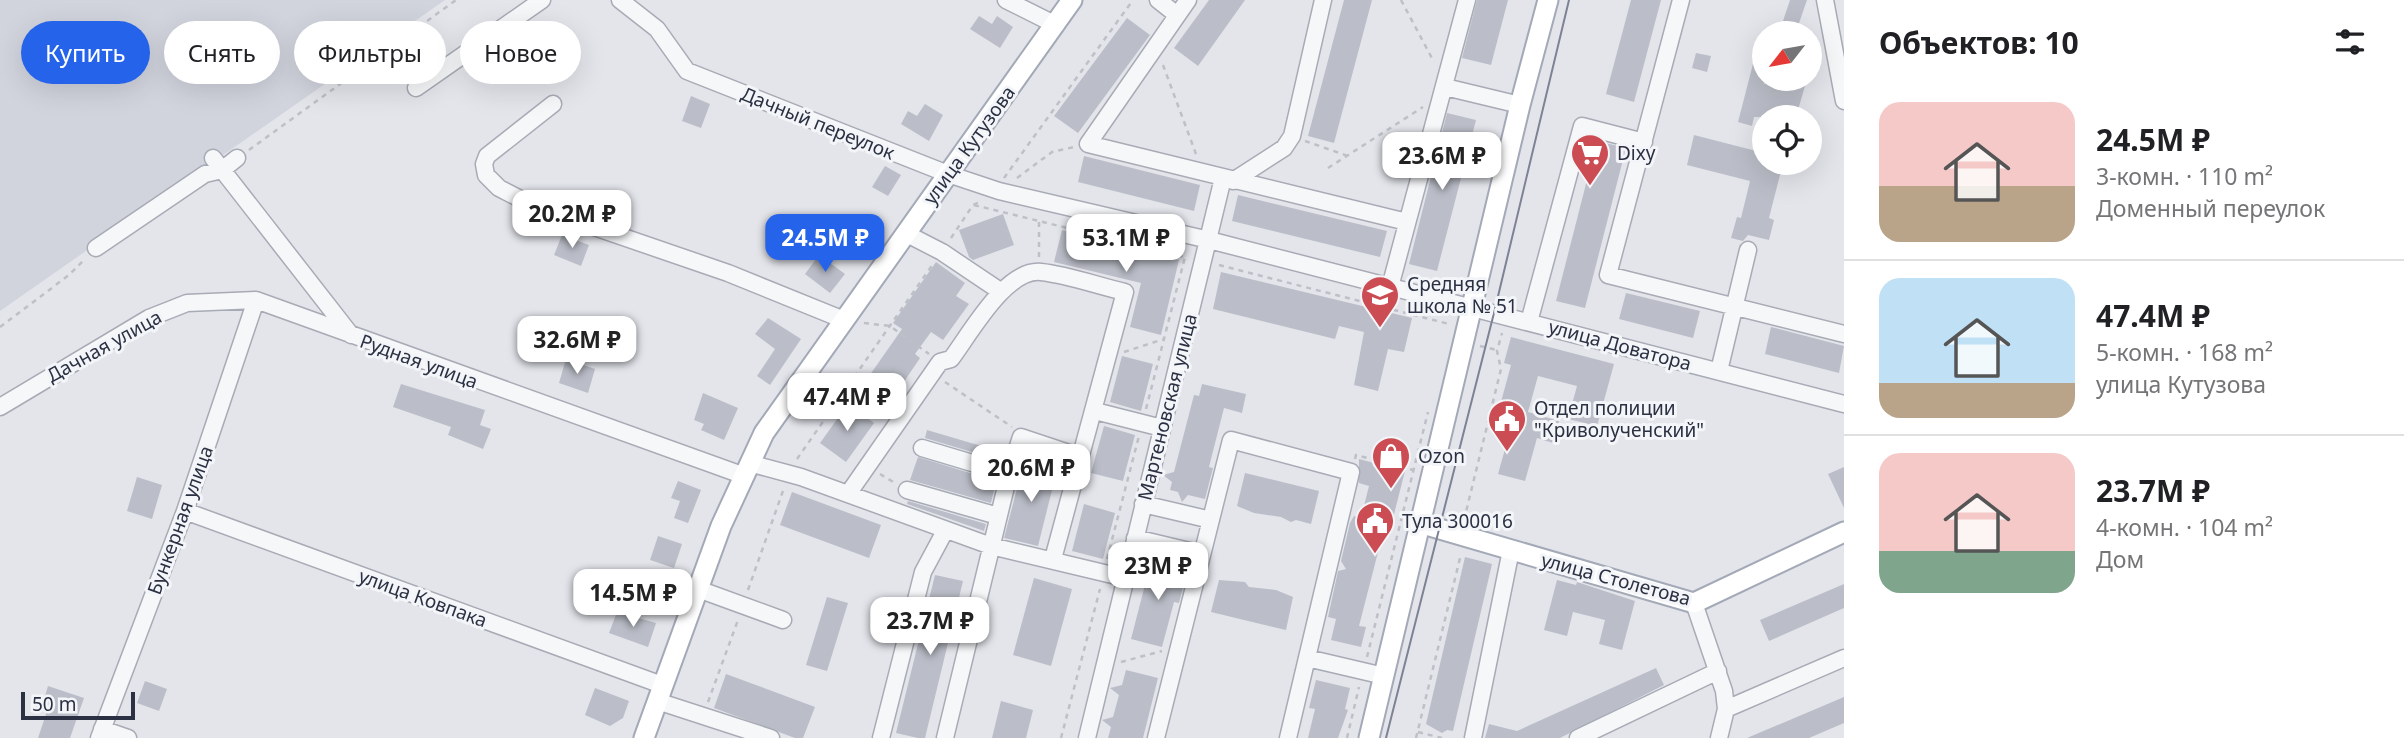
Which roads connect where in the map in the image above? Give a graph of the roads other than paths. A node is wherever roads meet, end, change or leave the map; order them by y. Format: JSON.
{"nodes":[{"id":1,"x":542,"y":0,"type":"edge"},
{"id":2,"x":620,"y":0,"type":"edge"},
{"id":3,"x":1006,"y":0,"type":"edge"},
{"id":4,"x":1072,"y":0,"type":"edge"},
{"id":5,"x":1158,"y":0,"type":"edge"},
{"id":6,"x":1188,"y":0,"type":"edge"},
{"id":7,"x":1323,"y":0,"type":"edge"},
{"id":8,"x":1467,"y":0,"type":"edge"},
{"id":9,"x":1548,"y":0,"type":"edge"},
{"id":10,"x":1681,"y":0,"type":"edge"},
{"id":11,"x":1825,"y":0,"type":"edge"},
{"id":12,"x":1177,"y":15,"type":"junction"},
{"id":13,"x":1056,"y":24,"type":"junction"},
{"id":14,"x":1445,"y":86,"type":"junction"},
{"id":15,"x":416,"y":88,"type":"dead end"},
{"id":16,"x":1844,"y":101,"type":"edge"},
{"id":17,"x":553,"y":103,"type":"dead end"},
{"id":18,"x":1520,"y":105,"type":"junction"},
{"id":19,"x":1644,"y":142,"type":"junction"},
{"id":20,"x":241,"y":155,"type":"road end"},
{"id":21,"x":218,"y":164,"type":"junction"},
{"id":22,"x":948,"y":174,"type":"junction"},
{"id":23,"x":1228,"y":179,"type":"junction"},
{"id":24,"x":1407,"y":222,"type":"junction"},
{"id":25,"x":905,"y":233,"type":"junction"},
{"id":26,"x":1209,"y":240,"type":"junction"},
{"id":27,"x":96,"y":248,"type":"road end"},
{"id":28,"x":1748,"y":250,"type":"dead end"},
{"id":29,"x":1390,"y":287,"type":"junction"},
{"id":30,"x":1000,"y":291,"type":"junction"},
{"id":31,"x":256,"y":300,"type":"junction"},
{"id":32,"x":1735,"y":306,"type":"junction"},
{"id":33,"x":1471,"y":308,"type":"junction"},
{"id":34,"x":844,"y":320,"type":"junction"},
{"id":35,"x":1529,"y":322,"type":"junction"},
{"id":36,"x":1844,"y":334,"type":"edge"},
{"id":37,"x":352,"y":337,"type":"junction"},
{"id":38,"x":1719,"y":371,"type":"junction"},
{"id":39,"x":1844,"y":404,"type":"edge"},
{"id":40,"x":0,"y":407,"type":"edge"},
{"id":41,"x":1095,"y":411,"type":"junction"},
{"id":42,"x":1162,"y":428,"type":"junction"},
{"id":43,"x":922,"y":448,"type":"dead end"},
{"id":44,"x":1081,"y":457,"type":"junction"},
{"id":45,"x":745,"y":469,"type":"junction"},
{"id":46,"x":1009,"y":474,"type":"junction"},
{"id":47,"x":906,"y":490,"type":"road end"},
{"id":48,"x":848,"y":494,"type":"junction"},
{"id":49,"x":1143,"y":503,"type":"junction"},
{"id":50,"x":185,"y":511,"type":"junction"},
{"id":51,"x":998,"y":516,"type":"junction"},
{"id":52,"x":1211,"y":520,"type":"junction"},
{"id":53,"x":1419,"y":523,"type":"junction"},
{"id":54,"x":945,"y":531,"type":"junction"},
{"id":55,"x":1844,"y":532,"type":"edge"},
{"id":56,"x":1135,"y":537,"type":"junction"},
{"id":57,"x":991,"y":546,"type":"junction"},
{"id":58,"x":1511,"y":550,"type":"junction"},
{"id":59,"x":1202,"y":554,"type":"junction"},
{"id":60,"x":1053,"y":559,"type":"junction"},
{"id":61,"x":1125,"y":578,"type":"junction"},
{"id":62,"x":698,"y":589,"type":"junction"},
{"id":63,"x":1695,"y":603,"type":"junction"},
{"id":64,"x":783,"y":620,"type":"dead end"},
{"id":65,"x":1307,"y":658,"type":"junction"},
{"id":66,"x":1844,"y":658,"type":"edge"},
{"id":67,"x":1718,"y":671,"type":"junction"},
{"id":68,"x":1384,"y":676,"type":"junction"},
{"id":69,"x":659,"y":693,"type":"junction"},
{"id":70,"x":1726,"y":709,"type":"junction"},
{"id":71,"x":100,"y":734,"type":"edge"},
{"id":72,"x":765,"y":737,"type":"edge"},
{"id":73,"x":128,"y":738,"type":"edge"},
{"id":74,"x":644,"y":738,"type":"edge"},
{"id":75,"x":881,"y":738,"type":"edge"},
{"id":76,"x":945,"y":738,"type":"edge"},
{"id":77,"x":1087,"y":738,"type":"edge"},
{"id":78,"x":1156,"y":738,"type":"edge"},
{"id":79,"x":1288,"y":738,"type":"edge"},
{"id":80,"x":1369,"y":738,"type":"edge"},
{"id":81,"x":1473,"y":738,"type":"edge"},
{"id":82,"x":1578,"y":738,"type":"edge"},
{"id":83,"x":1719,"y":738,"type":"edge"}],
"edges":[{"from":1,"to":15,"type":"street"},
{"from":2,"to":22,"type":"street","name":"Дачный переулок"},
{"from":3,"to":13,"type":"street"},
{"from":4,"to":13,"type":"main road","name":"улица Кутузова"},
{"from":5,"to":12,"type":"street"},
{"from":6,"to":12,"type":"street"},
{"from":7,"to":23,"type":"street"},
{"from":8,"to":14,"type":"street"},
{"from":9,"to":18,"type":"main road"},
{"from":10,"to":19,"type":"street"},
{"from":11,"to":16,"type":"street"},
{"from":12,"to":23,"type":"street"},
{"from":13,"to":22,"type":"main road","name":"улица Кутузова"},
{"from":14,"to":18,"type":"street"},
{"from":14,"to":24,"type":"street"},
{"from":17,"to":34,"type":"street"},
{"from":18,"to":33,"type":"main road"},
{"from":19,"to":32,"type":"street"},
{"from":19,"to":35,"type":"street"},
{"from":20,"to":21,"type":"street"},
{"from":21,"to":27,"type":"street"},
{"from":21,"to":37,"type":"street"},
{"from":22,"to":25,"type":"main road","name":"улица Кутузова"},
{"from":22,"to":26,"type":"street","name":"улица Доватора"},
{"from":23,"to":24,"type":"street"},
{"from":23,"to":26,"type":"street","name":"Мартеновская улица"},
{"from":24,"to":29,"type":"street"},
{"from":25,"to":30,"type":"street"},
{"from":25,"to":34,"type":"main road","name":"улица Кутузова"},
{"from":26,"to":29,"type":"street","name":"улица Доватора"},
{"from":26,"to":42,"type":"street","name":"Мартеновская улица"},
{"from":28,"to":32,"type":"street"},
{"from":29,"to":33,"type":"street","name":"улица Доватора"},
{"from":30,"to":41,"type":"street"},
{"from":30,"to":48,"type":"street"},
{"from":31,"to":37,"type":"street","name":"Рудная улица"},
{"from":31,"to":40,"type":"street","name":"Дачная улица"},
{"from":31,"to":50,"type":"street","name":"Бункерная улица"},
{"from":32,"to":36,"type":"street"},
{"from":32,"to":38,"type":"street"},
{"from":33,"to":35,"type":"street","name":"улица Доватора"},
{"from":33,"to":53,"type":"main road"},
{"from":34,"to":45,"type":"main road","name":"улица Кутузова"},
{"from":35,"to":38,"type":"street","name":"улица Доватора"},
{"from":37,"to":45,"type":"street","name":"Рудная улица"},
{"from":38,"to":39,"type":"street","name":"улица Доватора"},
{"from":41,"to":42,"type":"street"},
{"from":41,"to":44,"type":"street"},
{"from":42,"to":49,"type":"street","name":"Мартеновская улица"},
{"from":43,"to":46,"type":"street"},
{"from":44,"to":46,"type":"street"},
{"from":44,"to":60,"type":"street"},
{"from":45,"to":48,"type":"street","name":"Рудная улица"},
{"from":45,"to":62,"type":"main road","name":"улица Кутузова"},
{"from":46,"to":51,"type":"street"},
{"from":47,"to":51,"type":"street"},
{"from":48,"to":54,"type":"street","name":"Рудная улица"},
{"from":49,"to":52,"type":"street"},
{"from":49,"to":56,"type":"street","name":"Мартеновская улица"},
{"from":50,"to":69,"type":"street","name":"улица Ковпака"},
{"from":50,"to":71,"type":"street","name":"Бункерная улица"},
{"from":51,"to":57,"type":"street"},
{"from":52,"to":59,"type":"street"},
{"from":52,"to":65,"type":"street"},
{"from":53,"to":58,"type":"main road","name":"улица Столетова"},
{"from":53,"to":68,"type":"main road"},
{"from":54,"to":57,"type":"street","name":"Рудная улица"},
{"from":54,"to":75,"type":"street"},
{"from":55,"to":63,"type":"main road","name":"улица Столетова"},
{"from":56,"to":59,"type":"street"},
{"from":56,"to":61,"type":"street","name":"Мартеновская улица"},
{"from":57,"to":60,"type":"street","name":"Рудная улица"},
{"from":57,"to":76,"type":"street"},
{"from":58,"to":63,"type":"main road","name":"улица Столетова"},
{"from":58,"to":81,"type":"street"},
{"from":59,"to":78,"type":"street"},
{"from":60,"to":61,"type":"street","name":"Рудная улица"},
{"from":61,"to":77,"type":"street","name":"Мартеновская улица"},
{"from":62,"to":64,"type":"street"},
{"from":62,"to":69,"type":"main road","name":"улица Кутузова"},
{"from":63,"to":67,"type":"street"},
{"from":65,"to":68,"type":"street"},
{"from":65,"to":79,"type":"street"},
{"from":66,"to":70,"type":"street"},
{"from":67,"to":70,"type":"street"},
{"from":67,"to":82,"type":"street"},
{"from":68,"to":80,"type":"main road"},
{"from":69,"to":72,"type":"street","name":"улица Ковпака"},
{"from":69,"to":74,"type":"main road","name":"улица Кутузова"},
{"from":70,"to":83,"type":"street"},
{"from":71,"to":73,"type":"street"}]}
